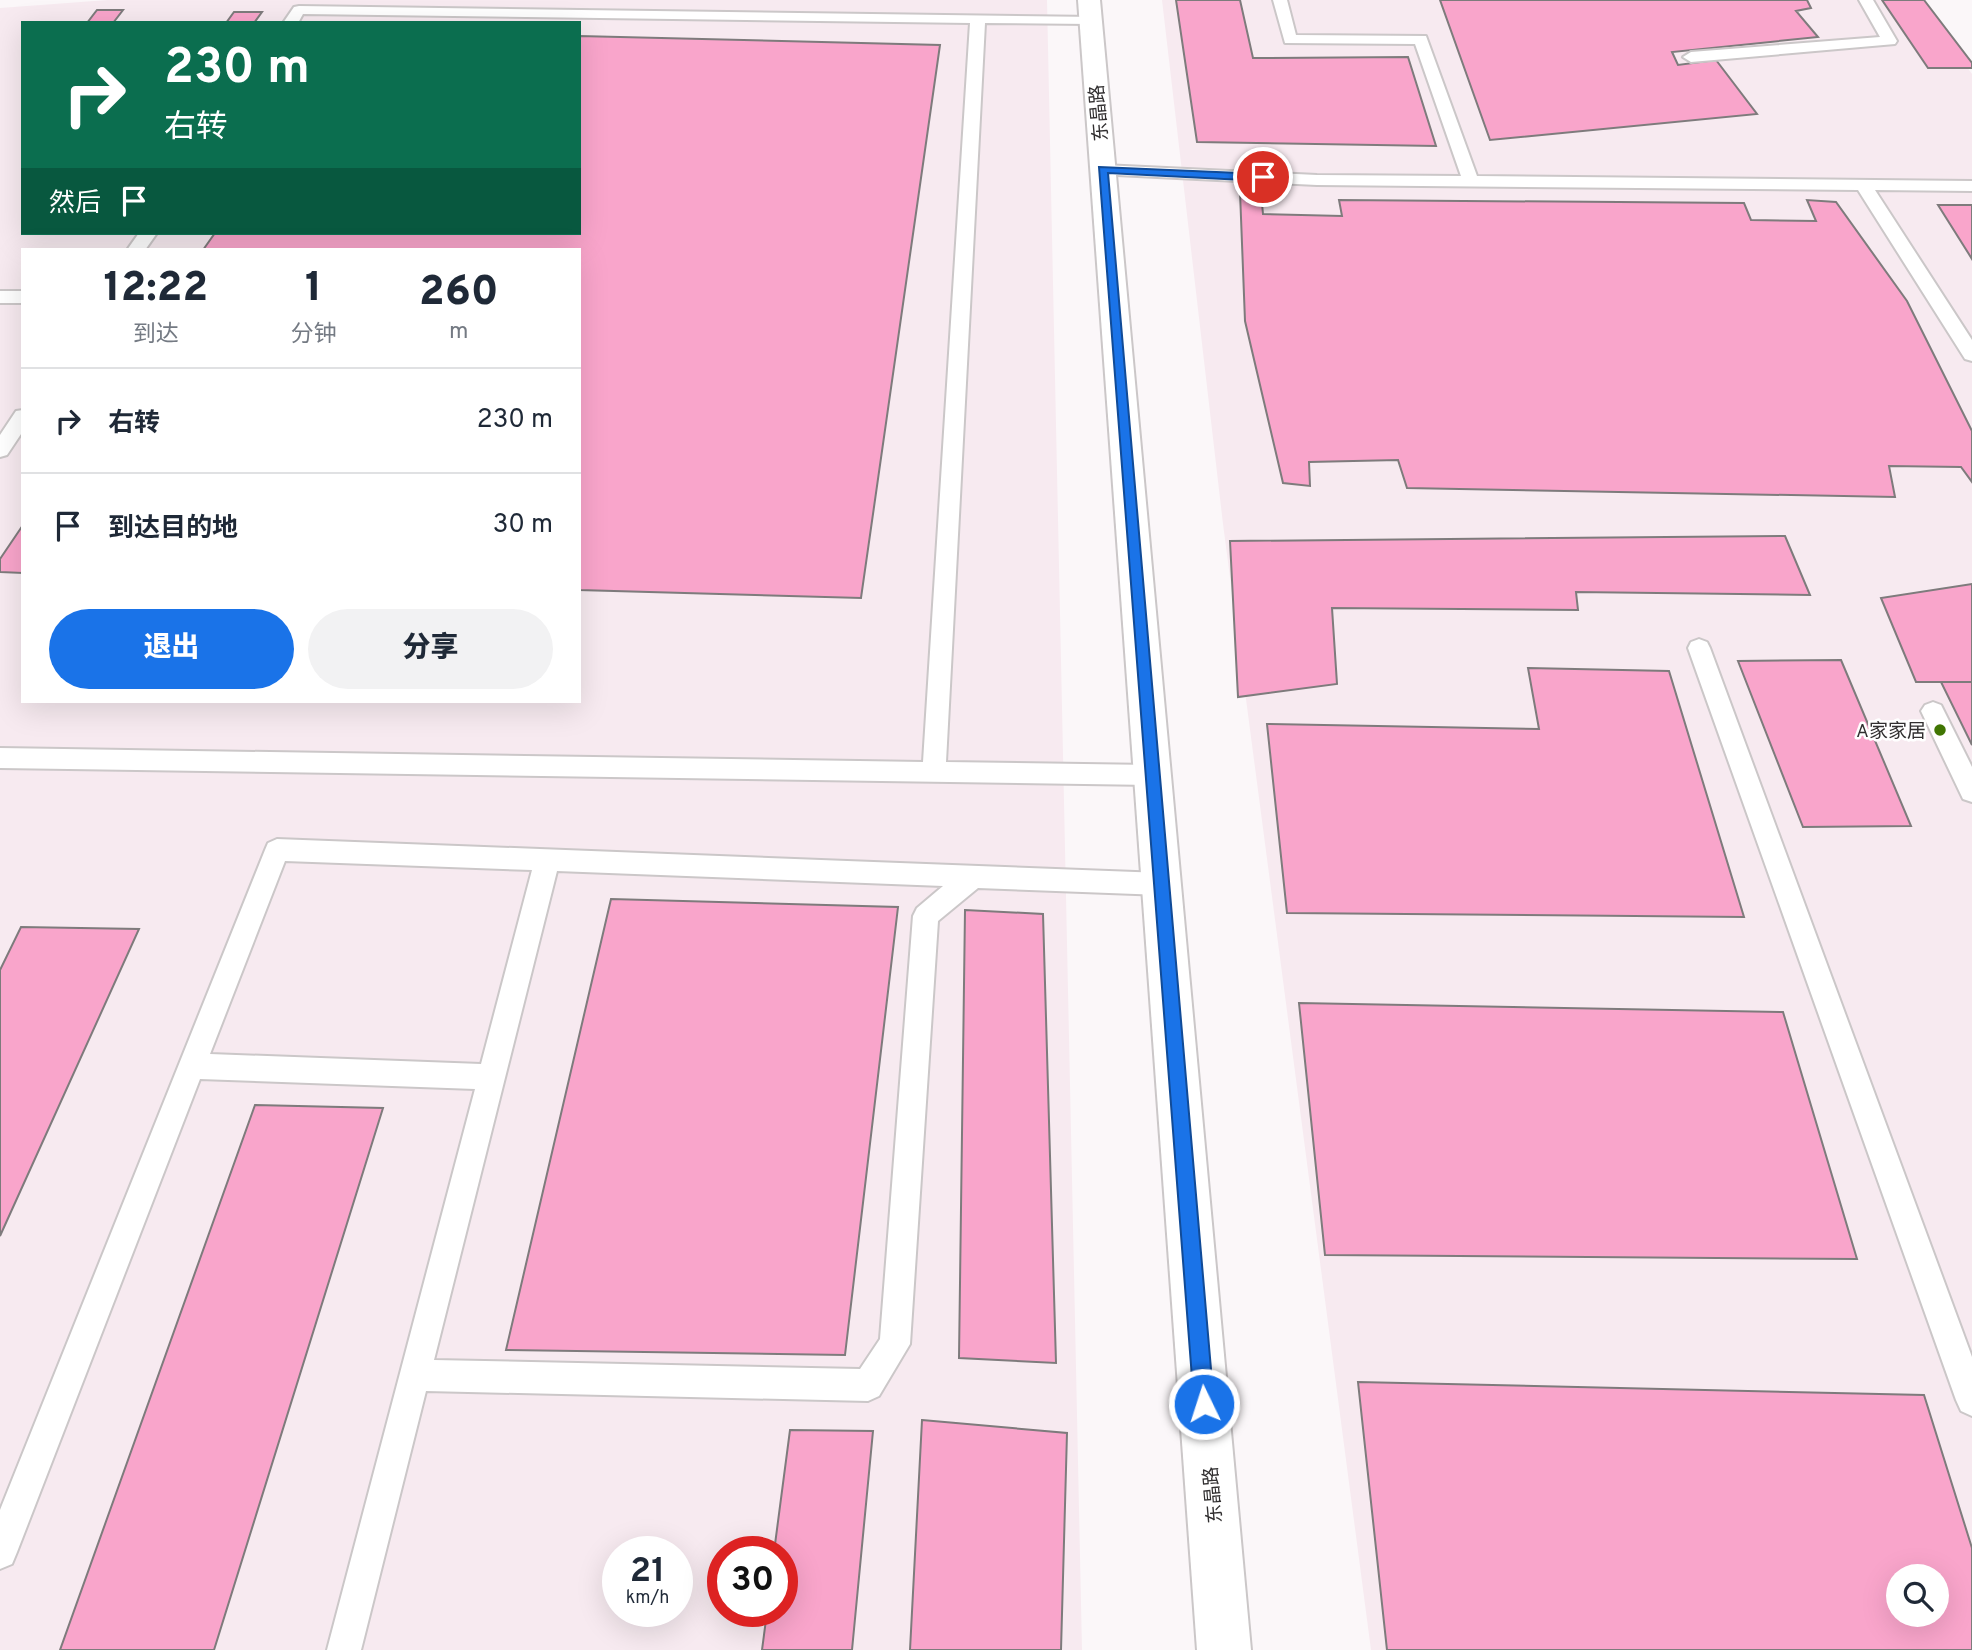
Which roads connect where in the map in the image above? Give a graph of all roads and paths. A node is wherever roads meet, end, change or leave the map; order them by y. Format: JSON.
{"nodes":[{"id":1,"x":1280,"y":0,"type":"edge"},
{"id":2,"x":1866,"y":0,"type":"edge"},
{"id":3,"x":1090,"y":10,"type":"edge"},
{"id":4,"x":978,"y":18,"type":"junction"},
{"id":5,"x":291,"y":21,"type":"edge"},
{"id":6,"x":1690,"y":57,"type":"dead end"},
{"id":7,"x":1103,"y":170,"type":"junction"},
{"id":8,"x":1471,"y":182,"type":"junction"},
{"id":9,"x":1864,"y":186,"type":"junction"},
{"id":10,"x":1972,"y":186,"type":"edge"},
{"id":11,"x":0,"y":297,"type":"edge"},
{"id":12,"x":21,"y":297,"type":"edge"},
{"id":13,"x":1972,"y":355,"type":"edge"},
{"id":14,"x":21,"y":419,"type":"edge"},
{"id":15,"x":0,"y":450,"type":"edge"},
{"id":16,"x":1699,"y":648,"type":"dead end"},
{"id":17,"x":1933,"y":711,"type":"dead end"},
{"id":18,"x":0,"y":758,"type":"edge"},
{"id":19,"x":934,"y":772,"type":"junction"},
{"id":20,"x":1152,"y":775,"type":"junction"},
{"id":21,"x":1972,"y":792,"type":"edge"},
{"id":22,"x":547,"y":862,"type":"junction"},
{"id":23,"x":972,"y":878,"type":"junction"},
{"id":24,"x":1162,"y":884,"type":"junction"},
{"id":25,"x":191,"y":1066,"type":"junction"},
{"id":26,"x":491,"y":1077,"type":"junction"},
{"id":27,"x":416,"y":1375,"type":"junction"},
{"id":28,"x":1972,"y":1400,"type":"edge"},
{"id":29,"x":0,"y":1552,"type":"edge"},
{"id":30,"x":344,"y":1650,"type":"edge"},
{"id":31,"x":1224,"y":1650,"type":"edge"}],
"edges":[{"from":1,"to":8,"type":"lane"},
{"from":2,"to":6,"type":"lane"},
{"from":3,"to":4,"type":"lane"},
{"from":3,"to":7,"type":"street","name":"东晶路"},
{"from":4,"to":5,"type":"lane"},
{"from":4,"to":19,"type":"lane"},
{"from":7,"to":8,"type":"lane"},
{"from":7,"to":20,"type":"street","name":"东晶路"},
{"from":8,"to":9,"type":"lane"},
{"from":9,"to":10,"type":"lane"},
{"from":9,"to":13,"type":"lane"},
{"from":11,"to":12,"type":"lane"},
{"from":14,"to":15,"type":"lane"},
{"from":16,"to":28,"type":"lane"},
{"from":17,"to":21,"type":"lane"},
{"from":18,"to":19,"type":"lane"},
{"from":19,"to":20,"type":"lane"},
{"from":20,"to":24,"type":"street","name":"东晶路"},
{"from":22,"to":23,"type":"lane"},
{"from":22,"to":25,"type":"lane"},
{"from":22,"to":26,"type":"lane"},
{"from":23,"to":24,"type":"lane"},
{"from":23,"to":27,"type":"lane"},
{"from":24,"to":31,"type":"street","name":"东晶路"},
{"from":25,"to":26,"type":"lane"},
{"from":25,"to":29,"type":"lane"},
{"from":26,"to":27,"type":"lane"},
{"from":27,"to":30,"type":"lane"}]}
